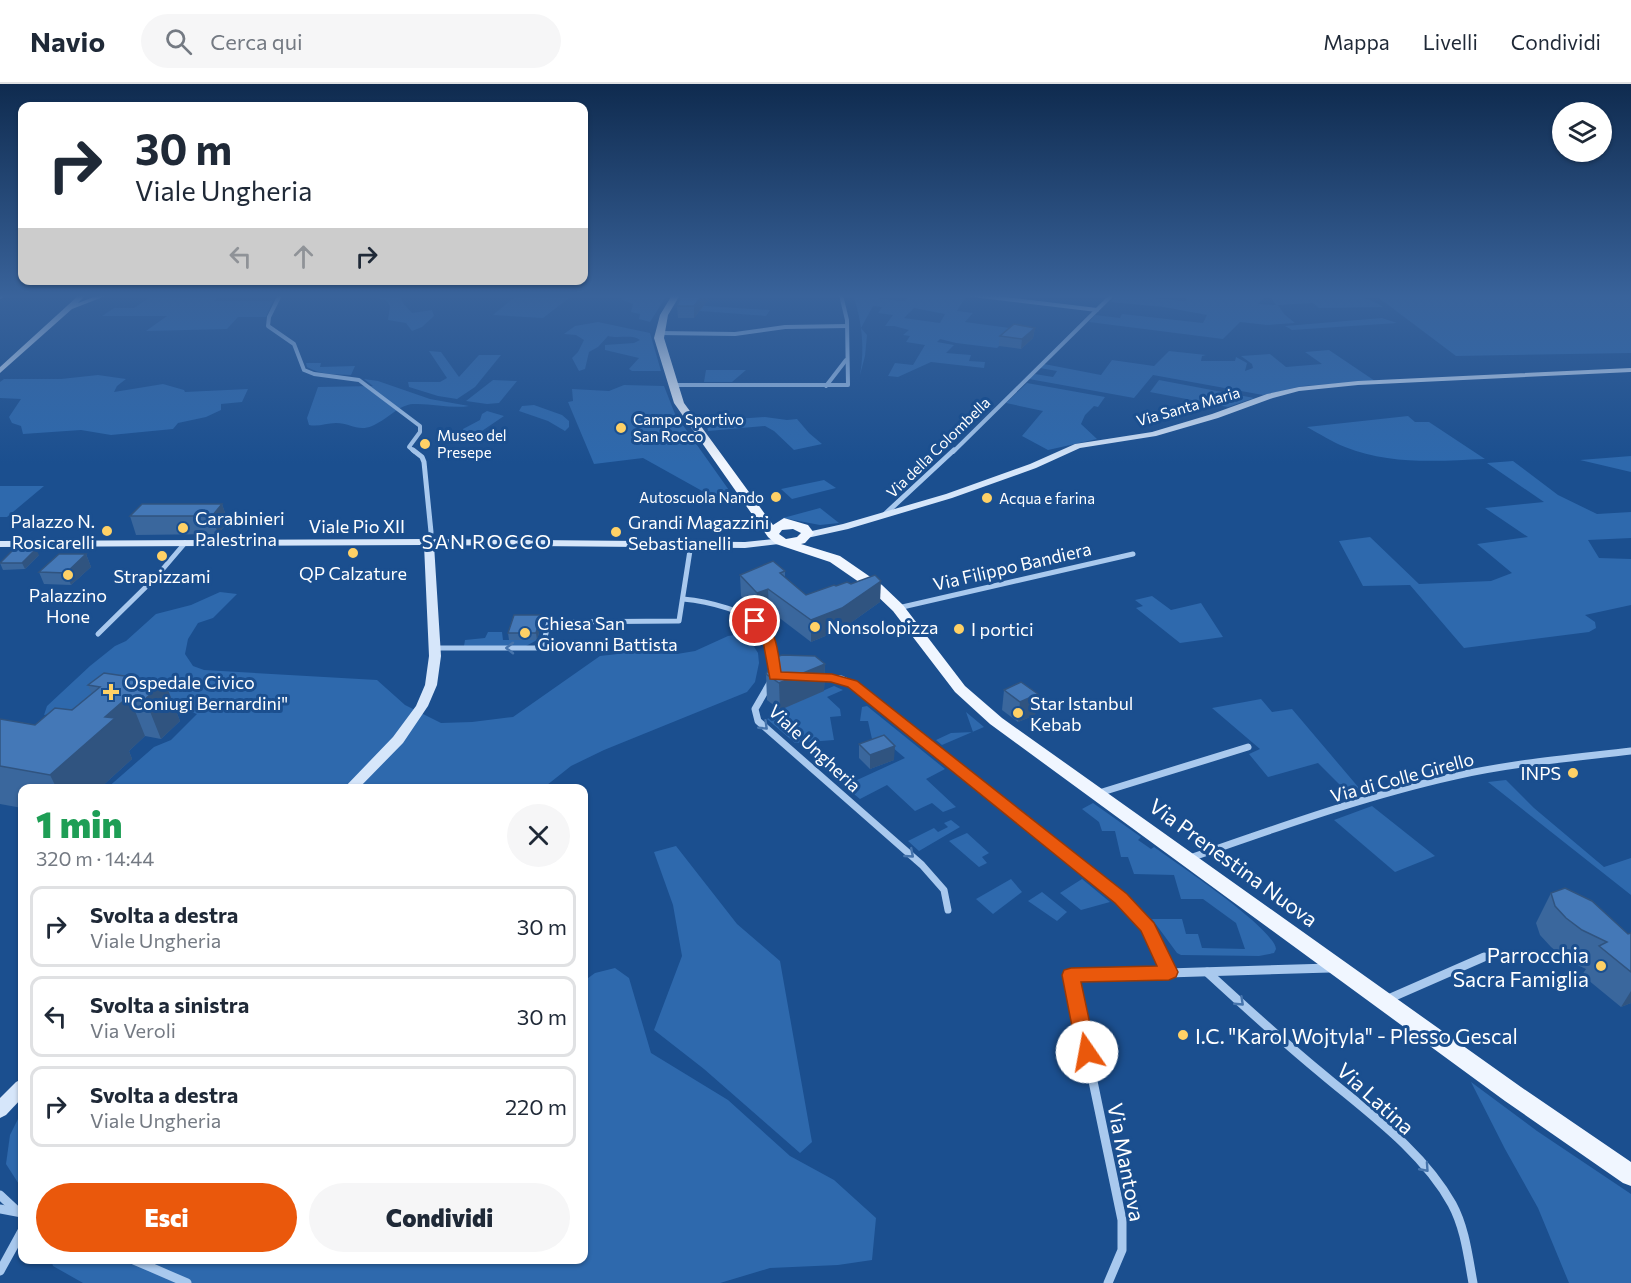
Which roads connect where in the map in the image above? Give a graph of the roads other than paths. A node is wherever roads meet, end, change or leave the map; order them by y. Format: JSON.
{"nodes":[{"id":1,"x":22,"y":351,"type":"edge"},
{"id":2,"x":297,"y":351,"type":"edge"},
{"id":3,"x":662,"y":351,"type":"edge"},
{"id":4,"x":846,"y":351,"type":"edge"},
{"id":5,"x":1055,"y":351,"type":"edge"},
{"id":6,"x":846,"y":359,"type":"junction"},
{"id":7,"x":1631,"y":370,"type":"edge"},
{"id":8,"x":0,"y":371,"type":"edge"},
{"id":9,"x":673,"y":385,"type":"junction"},
{"id":10,"x":826,"y":386,"type":"junction"},
{"id":11,"x":761,"y":515,"type":"junction"},
{"id":12,"x":884,"y":515,"type":"junction"},
{"id":13,"x":802,"y":530,"type":"junction"},
{"id":14,"x":777,"y":537,"type":"junction"},
{"id":15,"x":429,"y":542,"type":"junction"},
{"id":16,"x":185,"y":543,"type":"junction"},
{"id":17,"x":0,"y":544,"type":"edge"},
{"id":18,"x":691,"y":544,"type":"junction"},
{"id":19,"x":1133,"y":554,"type":"dead end"},
{"id":20,"x":835,"y":559,"type":"junction"},
{"id":21,"x":683,"y":599,"type":"junction"},
{"id":22,"x":898,"y":608,"type":"junction"},
{"id":23,"x":98,"y":634,"type":"dead end"},
{"id":24,"x":435,"y":648,"type":"junction"},
{"id":25,"x":809,"y":676,"type":"edge"},
{"id":26,"x":1248,"y":747,"type":"dead end"},
{"id":27,"x":1631,"y":751,"type":"edge"},
{"id":28,"x":355,"y":784,"type":"edge"},
{"id":29,"x":1097,"y":794,"type":"junction"},
{"id":30,"x":1187,"y":858,"type":"junction"},
{"id":31,"x":948,"y":910,"type":"dead end"},
{"id":32,"x":1484,"y":957,"type":"dead end"},
{"id":33,"x":1340,"y":968,"type":"junction"},
{"id":34,"x":1169,"y":972,"type":"junction"},
{"id":35,"x":1208,"y":972,"type":"junction"},
{"id":36,"x":1385,"y":1001,"type":"junction"},
{"id":37,"x":18,"y":1091,"type":"edge"},
{"id":38,"x":1,"y":1110,"type":"edge"},
{"id":39,"x":1631,"y":1175,"type":"edge"},
{"id":40,"x":0,"y":1195,"type":"edge"},
{"id":41,"x":0,"y":1209,"type":"edge"},
{"id":42,"x":18,"y":1210,"type":"edge"},
{"id":43,"x":18,"y":1211,"type":"edge"},
{"id":44,"x":18,"y":1238,"type":"edge"},
{"id":45,"x":143,"y":1264,"type":"edge"},
{"id":46,"x":0,"y":1271,"type":"edge"},
{"id":47,"x":187,"y":1283,"type":"edge"},
{"id":48,"x":1108,"y":1283,"type":"edge"},
{"id":49,"x":1473,"y":1283,"type":"edge"}],
"edges":[{"from":1,"to":8,"type":"street"},
{"from":2,"to":15,"type":"street"},
{"from":3,"to":9,"type":"main road"},
{"from":4,"to":6,"type":"street"},
{"from":5,"to":12,"type":"street","name":"Via della Colombella"},
{"from":6,"to":10,"type":"street"},
{"from":6,"to":10,"type":"street"},
{"from":7,"to":12,"type":"street","name":"Via Santa Maria"},
{"from":9,"to":10,"type":"street"},
{"from":9,"to":11,"type":"main road"},
{"from":11,"to":13,"type":"main road"},
{"from":11,"to":14,"type":"main road"},
{"from":12,"to":13,"type":"street","name":"Via Santa Maria"},
{"from":13,"to":14,"type":"main road"},
{"from":13,"to":14,"type":"main road"},
{"from":13,"to":20,"type":"main road","name":"Via Prenestina Nuova"},
{"from":14,"to":18,"type":"street","name":"Viale Pio XII"},
{"from":14,"to":20,"type":"main road","name":"Via Prenestina Nuova"},
{"from":15,"to":16,"type":"street","name":"Viale Pio XII"},
{"from":15,"to":18,"type":"street","name":"Viale Pio XII"},
{"from":15,"to":24,"type":"street"},
{"from":16,"to":17,"type":"street","name":"Viale Pio XII"},
{"from":16,"to":23,"type":"street"},
{"from":18,"to":21,"type":"street"},
{"from":19,"to":22,"type":"street","name":"Via Filippo Bandiera"},
{"from":20,"to":22,"type":"main road","name":"Via Prenestina Nuova"},
{"from":21,"to":24,"type":"street","one_way":true},
{"from":21,"to":31,"type":"street","name":"Viale Ungheria","one_way":true},
{"from":22,"to":29,"type":"main road","name":"Via Prenestina Nuova"},
{"from":24,"to":28,"type":"street"},
{"from":25,"to":34,"type":"street"},
{"from":26,"to":29,"type":"street"},
{"from":27,"to":30,"type":"street","name":"Via di Colle Girello"},
{"from":29,"to":30,"type":"main road","name":"Via Prenestina Nuova"},
{"from":30,"to":33,"type":"main road","name":"Via Prenestina Nuova"},
{"from":32,"to":36,"type":"street"},
{"from":33,"to":35,"type":"street"},
{"from":33,"to":36,"type":"main road","name":"Via Prenestina Nuova"},
{"from":34,"to":35,"type":"street"},
{"from":34,"to":48,"type":"street","name":"Via Mantova"},
{"from":35,"to":49,"type":"street","name":"Via Latina","one_way":true},
{"from":36,"to":39,"type":"main road","name":"Via Prenestina Nuova"},
{"from":37,"to":38,"type":"street"},
{"from":40,"to":42,"type":"street"},
{"from":41,"to":43,"type":"street"},
{"from":44,"to":46,"type":"street"},
{"from":45,"to":47,"type":"street"}]}
